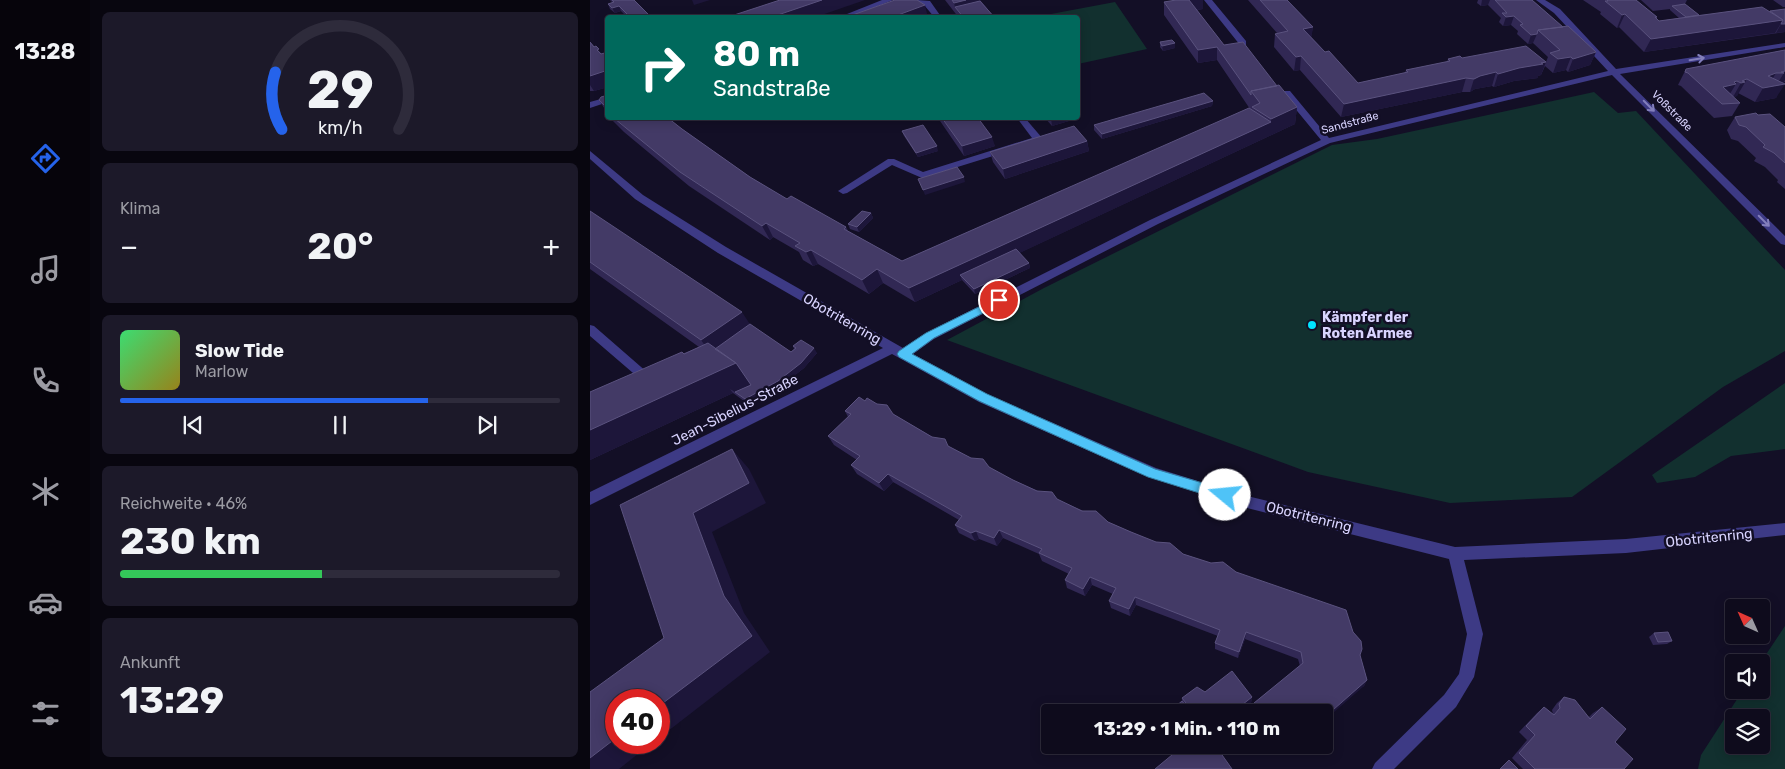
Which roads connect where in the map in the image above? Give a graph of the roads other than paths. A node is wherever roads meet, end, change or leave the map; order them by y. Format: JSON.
{"nodes":[{"id":1,"x":890,"y":0,"type":"edge"},
{"id":2,"x":921,"y":0,"type":"edge"},
{"id":3,"x":1208,"y":0,"type":"edge"},
{"id":4,"x":1540,"y":0,"type":"edge"},
{"id":5,"x":848,"y":15,"type":"edge"},
{"id":6,"x":937,"y":15,"type":"edge"},
{"id":7,"x":1243,"y":43,"type":"edge"},
{"id":8,"x":1785,"y":45,"type":"edge"},
{"id":9,"x":1614,"y":72,"type":"junction"},
{"id":10,"x":1287,"y":93,"type":"edge"},
{"id":11,"x":605,"y":100,"type":"edge"},
{"id":12,"x":590,"y":106,"type":"edge"},
{"id":13,"x":1023,"y":120,"type":"edge"},
{"id":14,"x":1327,"y":141,"type":"junction"},
{"id":15,"x":590,"y":154,"type":"edge"},
{"id":16,"x":843,"y":191,"type":"dead end"},
{"id":17,"x":1785,"y":242,"type":"edge"},
{"id":18,"x":590,"y":329,"type":"edge"},
{"id":19,"x":898,"y":351,"type":"junction"},
{"id":20,"x":644,"y":376,"type":"edge"},
{"id":21,"x":590,"y":499,"type":"edge"},
{"id":22,"x":1785,"y":529,"type":"edge"},
{"id":23,"x":1455,"y":554,"type":"junction"},
{"id":24,"x":1381,"y":769,"type":"edge"}],
"edges":[{"from":1,"to":5,"type":"street"},
{"from":2,"to":6,"type":"street"},
{"from":3,"to":7,"type":"street"},
{"from":4,"to":9,"type":"street","name":"Voßstraße"},
{"from":9,"to":8,"type":"street","name":"Sandstraße","one_way":true},
{"from":9,"to":14,"type":"street","name":"Sandstraße"},
{"from":9,"to":17,"type":"street","name":"Voßstraße","one_way":true},
{"from":10,"to":14,"type":"street"},
{"from":11,"to":12,"type":"street"},
{"from":13,"to":16,"type":"street"},
{"from":14,"to":19,"type":"street","name":"Sandstraße"},
{"from":15,"to":19,"type":"street","name":"Obotritenring"},
{"from":18,"to":20,"type":"street"},
{"from":19,"to":21,"type":"street","name":"Jean-Sibelius-Straße"},
{"from":19,"to":23,"type":"street","name":"Obotritenring"},
{"from":22,"to":23,"type":"street","name":"Obotritenring"},
{"from":23,"to":24,"type":"street"}]}
